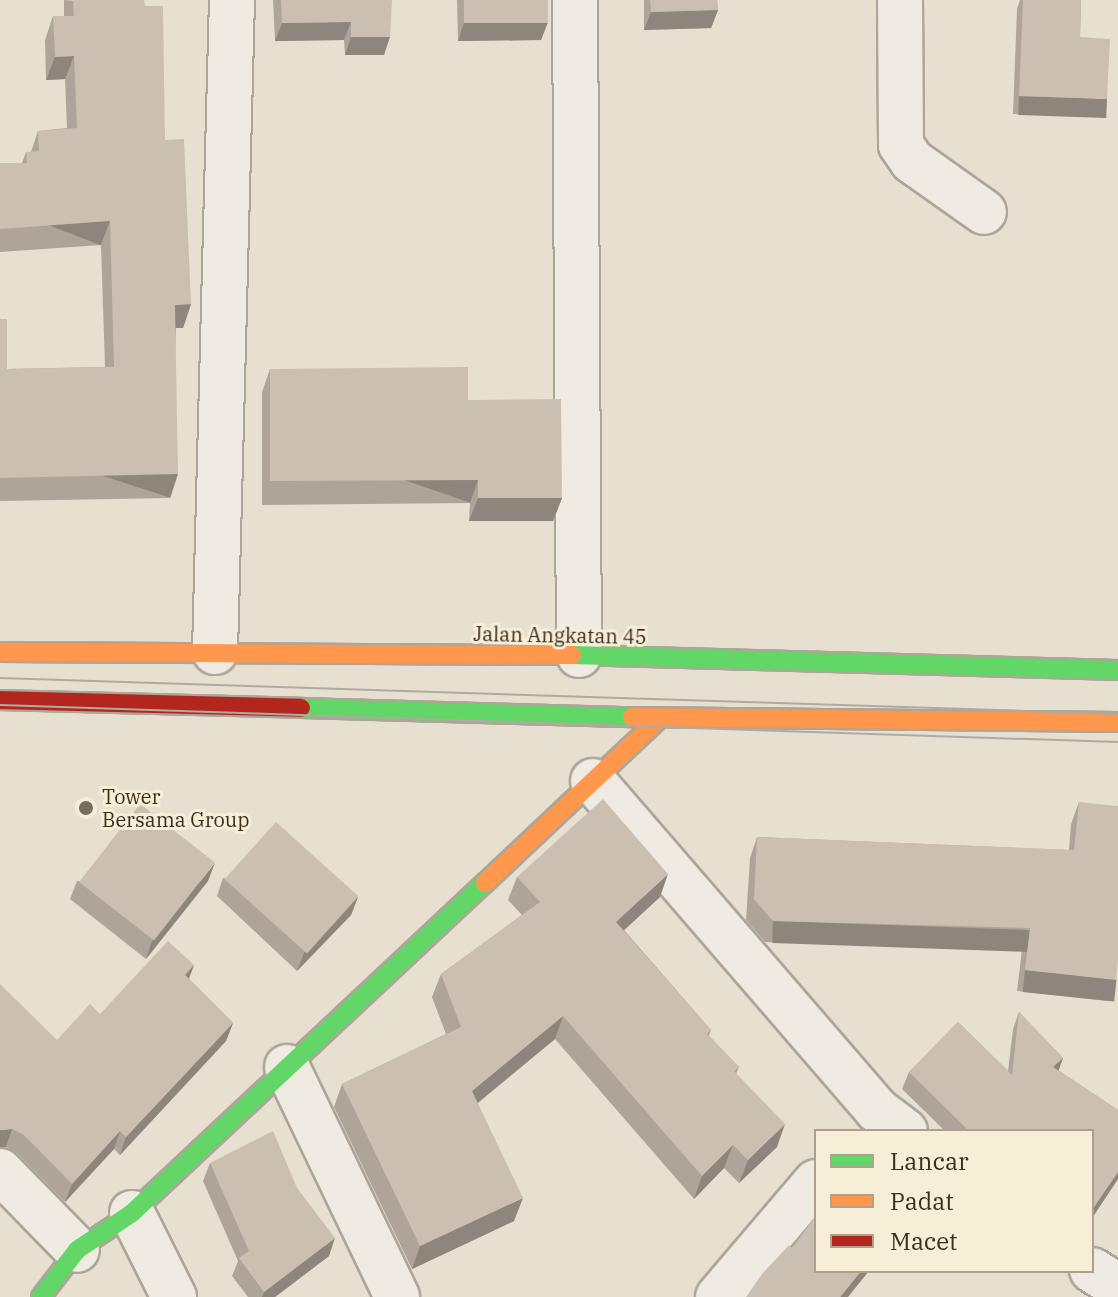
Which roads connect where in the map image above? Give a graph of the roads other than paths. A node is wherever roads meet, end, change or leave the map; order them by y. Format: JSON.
{"nodes":[{"id":1,"x":232,"y":0,"type":"edge"},
{"id":2,"x":575,"y":0,"type":"edge"},
{"id":3,"x":900,"y":0,"type":"edge"},
{"id":4,"x":984,"y":212,"type":"dead end"},
{"id":5,"x":0,"y":652,"type":"edge"},
{"id":6,"x":215,"y":652,"type":"junction"},
{"id":7,"x":579,"y":655,"type":"junction"},
{"id":8,"x":1118,"y":670,"type":"edge"},
{"id":9,"x":0,"y":700,"type":"edge"},
{"id":10,"x":660,"y":718,"type":"junction"},
{"id":11,"x":1118,"y":722,"type":"edge"},
{"id":12,"x":593,"y":781,"type":"junction"},
{"id":13,"x":287,"y":1067,"type":"junction"},
{"id":14,"x":881,"y":1124,"type":"edge"},
{"id":15,"x":0,"y":1171,"type":"edge"},
{"id":16,"x":814,"y":1184,"type":"edge"},
{"id":17,"x":132,"y":1213,"type":"junction"},
{"id":18,"x":77,"y":1250,"type":"junction"},
{"id":19,"x":1094,"y":1271,"type":"edge"},
{"id":20,"x":1118,"y":1286,"type":"edge"},
{"id":21,"x":41,"y":1297,"type":"edge"},
{"id":22,"x":174,"y":1297,"type":"edge"},
{"id":23,"x":397,"y":1297,"type":"edge"},
{"id":24,"x":718,"y":1297,"type":"edge"}],
"edges":[{"from":1,"to":6,"type":"street"},
{"from":2,"to":7,"type":"street"},
{"from":3,"to":4,"type":"street"},
{"from":5,"to":6,"type":"main road","name":"Jalan Angkatan 45"},
{"from":6,"to":7,"type":"main road","name":"Jalan Angkatan 45"},
{"from":7,"to":8,"type":"main road","name":"Jalan Angkatan 45"},
{"from":9,"to":10,"type":"main road"},
{"from":10,"to":11,"type":"main road"},
{"from":10,"to":12,"type":"main road"},
{"from":12,"to":13,"type":"main road"},
{"from":12,"to":14,"type":"street"},
{"from":13,"to":17,"type":"main road"},
{"from":13,"to":23,"type":"street"},
{"from":15,"to":18,"type":"street"},
{"from":16,"to":24,"type":"street"},
{"from":17,"to":18,"type":"main road"},
{"from":17,"to":22,"type":"street"},
{"from":18,"to":21,"type":"main road"},
{"from":19,"to":20,"type":"street"}]}
